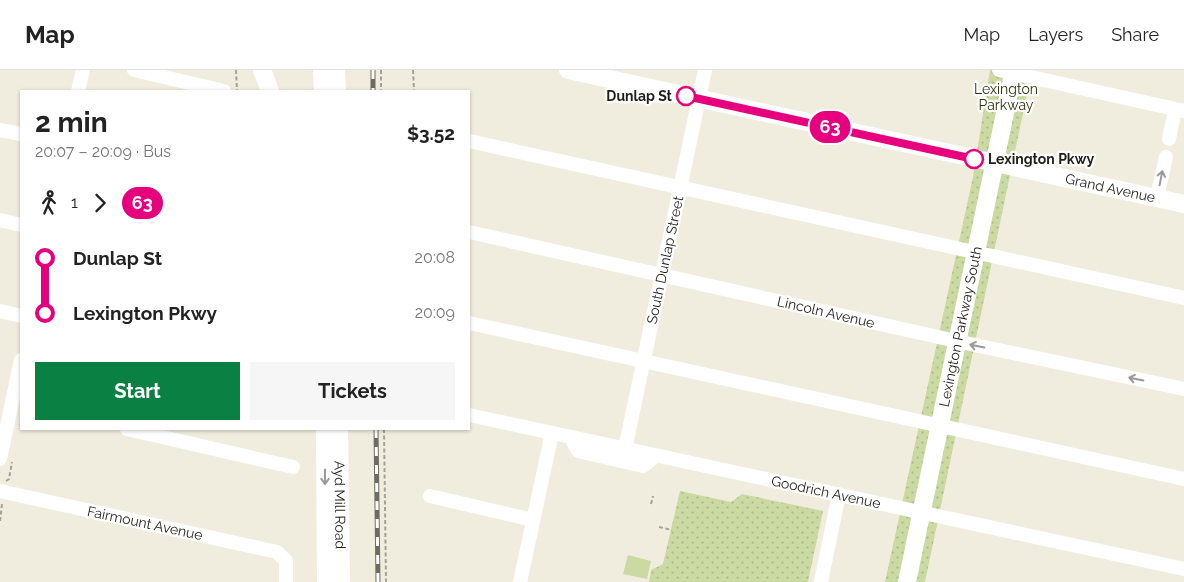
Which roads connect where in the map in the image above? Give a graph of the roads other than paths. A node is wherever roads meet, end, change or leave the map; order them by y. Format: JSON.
{"nodes":[{"id":1,"x":83,"y":70,"type":"edge"},
{"id":2,"x":134,"y":70,"type":"edge"},
{"id":3,"x":251,"y":70,"type":"edge"},
{"id":4,"x":262,"y":70,"type":"edge"},
{"id":5,"x":322,"y":70,"type":"edge"},
{"id":6,"x":336,"y":70,"type":"edge"},
{"id":7,"x":568,"y":70,"type":"edge"},
{"id":8,"x":705,"y":70,"type":"edge"},
{"id":9,"x":1009,"y":71,"type":"edge"},
{"id":10,"x":78,"y":90,"type":"edge"},
{"id":11,"x":220,"y":90,"type":"edge"},
{"id":12,"x":259,"y":90,"type":"edge"},
{"id":13,"x":270,"y":90,"type":"edge"},
{"id":14,"x":323,"y":90,"type":"edge"},
{"id":15,"x":337,"y":90,"type":"edge"},
{"id":16,"x":699,"y":99,"type":"junction"},
{"id":17,"x":1180,"y":111,"type":"edge"},
{"id":18,"x":0,"y":130,"type":"edge"},
{"id":19,"x":20,"y":134,"type":"edge"},
{"id":20,"x":1169,"y":139,"type":"dead end"},
{"id":21,"x":470,"y":141,"type":"edge"},
{"id":22,"x":1166,"y":157,"type":"dead end"},
{"id":23,"x":994,"y":163,"type":"junction"},
{"id":24,"x":680,"y":189,"type":"junction"},
{"id":25,"x":1157,"y":198,"type":"junction"},
{"id":26,"x":1184,"y":204,"type":"edge"},
{"id":27,"x":0,"y":220,"type":"edge"},
{"id":28,"x":20,"y":225,"type":"edge"},
{"id":29,"x":470,"y":232,"type":"edge"},
{"id":30,"x":975,"y":252,"type":"junction"},
{"id":31,"x":662,"y":274,"type":"junction"},
{"id":32,"x":1184,"y":298,"type":"edge"},
{"id":33,"x":0,"y":311,"type":"edge"},
{"id":34,"x":20,"y":316,"type":"edge"},
{"id":35,"x":470,"y":323,"type":"edge"},
{"id":36,"x":956,"y":341,"type":"junction"},
{"id":37,"x":644,"y":361,"type":"junction"},
{"id":38,"x":20,"y":364,"type":"edge"},
{"id":39,"x":1184,"y":389,"type":"edge"},
{"id":40,"x":11,"y":402,"type":"edge"},
{"id":41,"x":470,"y":416,"type":"edge"},
{"id":42,"x":938,"y":426,"type":"junction"},
{"id":43,"x":131,"y":430,"type":"edge"},
{"id":44,"x":325,"y":430,"type":"edge"},
{"id":45,"x":339,"y":430,"type":"edge"},
{"id":46,"x":552,"y":434,"type":"junction"},
{"id":47,"x":571,"y":438,"type":"junction"},
{"id":48,"x":625,"y":449,"type":"junction"},
{"id":49,"x":656,"y":456,"type":"junction"},
{"id":50,"x":0,"y":460,"type":"edge"},
{"id":51,"x":293,"y":467,"type":"dead end"},
{"id":52,"x":1184,"y":480,"type":"edge"},
{"id":53,"x":839,"y":494,"type":"junction"},
{"id":54,"x":430,"y":496,"type":"dead end"},
{"id":55,"x":1,"y":497,"type":"edge"},
{"id":56,"x":921,"y":511,"type":"junction"},
{"id":57,"x":533,"y":520,"type":"junction"},
{"id":58,"x":1184,"y":569,"type":"edge"},
{"id":59,"x":286,"y":582,"type":"edge"},
{"id":60,"x":326,"y":582,"type":"edge"},
{"id":61,"x":341,"y":582,"type":"edge"},
{"id":62,"x":520,"y":582,"type":"edge"},
{"id":63,"x":820,"y":582,"type":"edge"},
{"id":64,"x":906,"y":582,"type":"edge"}],
"edges":[{"from":1,"to":10,"type":"street"},
{"from":2,"to":11,"type":"street"},
{"from":3,"to":12,"type":"main road"},
{"from":4,"to":13,"type":"main road"},
{"from":5,"to":14,"type":"main road"},
{"from":6,"to":15,"type":"main road"},
{"from":7,"to":16,"type":"main road","name":"Grand Avenue"},
{"from":8,"to":16,"type":"street","name":"South Dunlap Street"},
{"from":9,"to":17,"type":"street"},
{"from":9,"to":23,"type":"main road","name":"Lexington Parkway South"},
{"from":16,"to":23,"type":"main road","name":"Grand Avenue"},
{"from":16,"to":24,"type":"street","name":"South Dunlap Street"},
{"from":17,"to":20,"type":"street"},
{"from":18,"to":19,"type":"street"},
{"from":21,"to":24,"type":"street"},
{"from":25,"to":22,"type":"street","one_way":true},
{"from":23,"to":25,"type":"main road","name":"Grand Avenue"},
{"from":23,"to":30,"type":"main road","name":"Lexington Parkway South"},
{"from":24,"to":30,"type":"street"},
{"from":24,"to":31,"type":"street","name":"South Dunlap Street"},
{"from":25,"to":26,"type":"main road","name":"Grand Avenue"},
{"from":27,"to":28,"type":"street"},
{"from":29,"to":31,"type":"street","name":"Lincoln Avenue"},
{"from":30,"to":32,"type":"street"},
{"from":30,"to":36,"type":"main road","name":"Lexington Parkway South"},
{"from":31,"to":36,"type":"street","name":"Lincoln Avenue"},
{"from":31,"to":37,"type":"street","name":"South Dunlap Street"},
{"from":33,"to":34,"type":"street"},
{"from":35,"to":37,"type":"street"},
{"from":39,"to":36,"type":"street","name":"Lincoln Avenue","one_way":true},
{"from":36,"to":42,"type":"main road","name":"Lexington Parkway South"},
{"from":37,"to":42,"type":"street"},
{"from":37,"to":48,"type":"street","name":"South Dunlap Street"},
{"from":38,"to":40,"type":"street"},
{"from":40,"to":50,"type":"street"},
{"from":41,"to":46,"type":"street","name":"Goodrich Avenue"},
{"from":42,"to":52,"type":"street"},
{"from":42,"to":56,"type":"main road","name":"Lexington Parkway South"},
{"from":43,"to":51,"type":"street"},
{"from":44,"to":60,"type":"main road","name":"Ayd Mill Road","one_way":true},
{"from":45,"to":61,"type":"main road","name":"Ayd Mill Road"},
{"from":46,"to":47,"type":"street","name":"Goodrich Avenue"},
{"from":46,"to":57,"type":"street"},
{"from":47,"to":48,"type":"street","name":"Goodrich Avenue"},
{"from":47,"to":49,"type":"street"},
{"from":48,"to":49,"type":"street","name":"Goodrich Avenue"},
{"from":49,"to":53,"type":"street","name":"Goodrich Avenue"},
{"from":53,"to":56,"type":"street","name":"Goodrich Avenue"},
{"from":53,"to":63,"type":"street"},
{"from":54,"to":57,"type":"street"},
{"from":55,"to":59,"type":"street","name":"Fairmount Avenue"},
{"from":56,"to":58,"type":"street","name":"Goodrich Avenue"},
{"from":56,"to":64,"type":"main road","name":"Lexington Parkway South"},
{"from":57,"to":62,"type":"street"}]}
